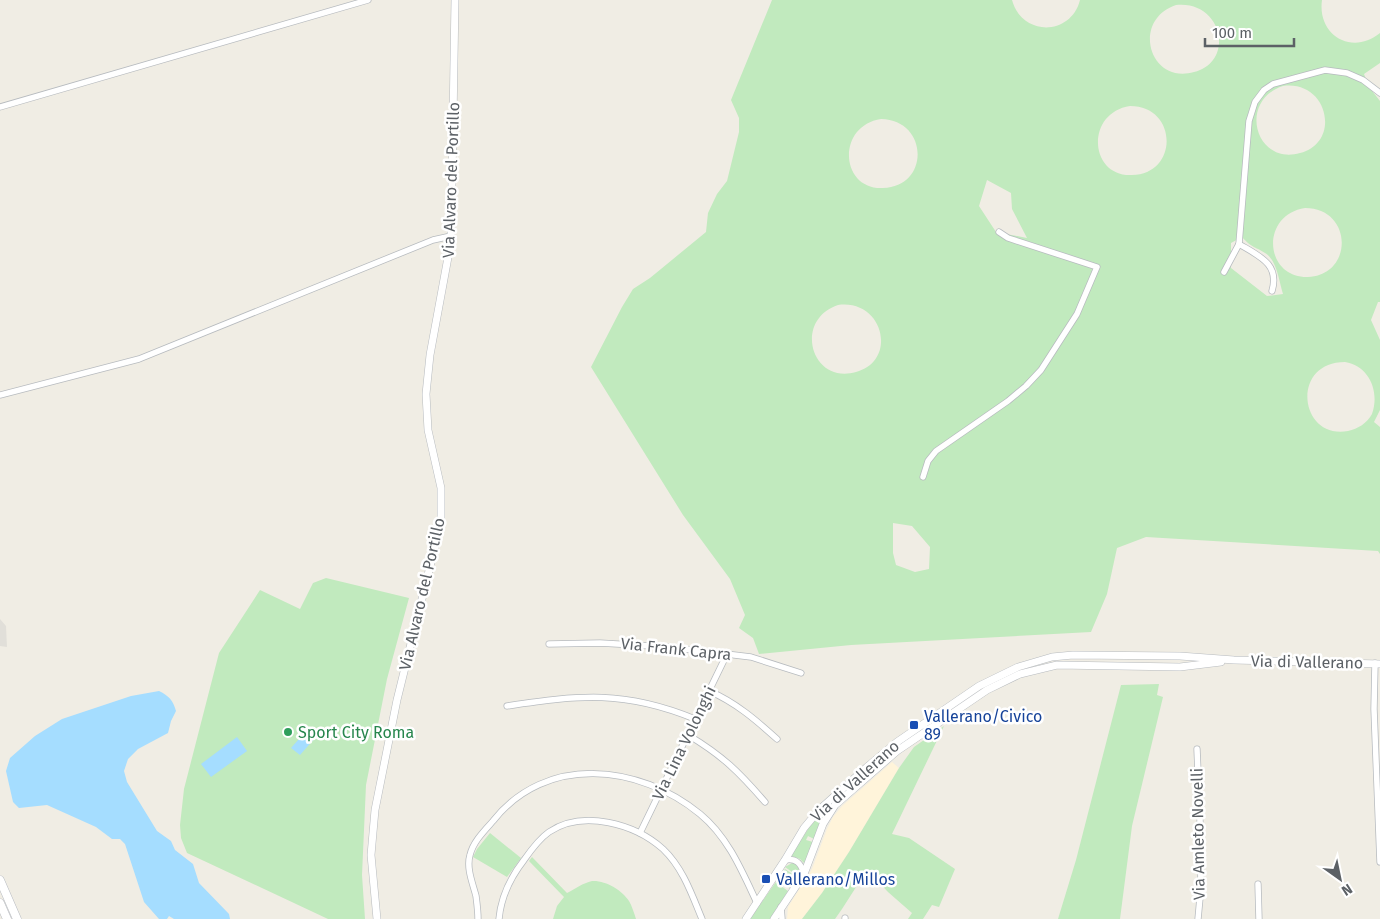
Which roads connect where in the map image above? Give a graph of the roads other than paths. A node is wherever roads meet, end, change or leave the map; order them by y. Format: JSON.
{"nodes":[{"id":1,"x":368,"y":0,"type":"edge"},
{"id":2,"x":455,"y":0,"type":"edge"},
{"id":3,"x":1380,"y":93,"type":"edge"},
{"id":4,"x":0,"y":107,"type":"edge"},
{"id":5,"x":999,"y":232,"type":"dead end"},
{"id":6,"x":452,"y":236,"type":"junction"},
{"id":7,"x":1239,"y":244,"type":"junction"},
{"id":8,"x":1224,"y":272,"type":"dead end"},
{"id":9,"x":1272,"y":291,"type":"dead end"},
{"id":10,"x":0,"y":395,"type":"edge"},
{"id":11,"x":923,"y":477,"type":"dead end"},
{"id":12,"x":549,"y":644,"type":"dead end"},
{"id":13,"x":728,"y":654,"type":"junction"},
{"id":14,"x":1234,"y":660,"type":"junction"},
{"id":15,"x":1378,"y":664,"type":"edge"},
{"id":16,"x":801,"y":673,"type":"dead end"},
{"id":17,"x":709,"y":691,"type":"junction"},
{"id":18,"x":507,"y":706,"type":"dead end"},
{"id":19,"x":696,"y":719,"type":"junction"},
{"id":20,"x":688,"y":735,"type":"junction"},
{"id":21,"x":777,"y":739,"type":"dead end"},
{"id":22,"x":1197,"y":749,"type":"dead end"},
{"id":23,"x":662,"y":789,"type":"junction"},
{"id":24,"x":765,"y":802,"type":"dead end"},
{"id":25,"x":640,"y":833,"type":"junction"},
{"id":26,"x":785,"y":860,"type":"junction"},
{"id":27,"x":1380,"y":862,"type":"edge"},
{"id":28,"x":804,"y":874,"type":"junction"},
{"id":29,"x":0,"y":880,"type":"edge"},
{"id":30,"x":1258,"y":884,"type":"dead end"},
{"id":31,"x":757,"y":902,"type":"junction"},
{"id":32,"x":0,"y":903,"type":"edge"},
{"id":33,"x":781,"y":907,"type":"junction"},
{"id":34,"x":6,"y":919,"type":"edge"},
{"id":35,"x":17,"y":919,"type":"edge"},
{"id":36,"x":377,"y":919,"type":"edge"},
{"id":37,"x":478,"y":919,"type":"edge"},
{"id":38,"x":499,"y":919,"type":"edge"},
{"id":39,"x":702,"y":919,"type":"edge"},
{"id":40,"x":746,"y":919,"type":"edge"},
{"id":41,"x":774,"y":919,"type":"edge"},
{"id":42,"x":782,"y":919,"type":"edge"},
{"id":43,"x":1198,"y":919,"type":"edge"},
{"id":44,"x":1259,"y":919,"type":"edge"}],
"edges":[{"from":1,"to":4,"type":"street"},
{"from":2,"to":6,"type":"street","name":"Via Alvaro del Portillo"},
{"from":3,"to":7,"type":"street"},
{"from":5,"to":11,"type":"street"},
{"from":6,"to":10,"type":"street"},
{"from":6,"to":36,"type":"street","name":"Via Alvaro del Portillo"},
{"from":7,"to":8,"type":"street"},
{"from":7,"to":9,"type":"street"},
{"from":12,"to":13,"type":"street","name":"Via Frank Capra"},
{"from":13,"to":16,"type":"street","name":"Via Frank Capra"},
{"from":13,"to":17,"type":"street","name":"Via Lina Volonghi"},
{"from":14,"to":15,"type":"street","name":"Via di Vallerano"},
{"from":14,"to":26,"type":"street","name":"Via di Vallerano"},
{"from":14,"to":28,"type":"street","name":"Via di Vallerano"},
{"from":15,"to":27,"type":"street"},
{"from":17,"to":19,"type":"street","name":"Via Lina Volonghi"},
{"from":17,"to":21,"type":"street"},
{"from":18,"to":19,"type":"street"},
{"from":19,"to":20,"type":"street","name":"Via Lina Volonghi"},
{"from":20,"to":23,"type":"street","name":"Via Lina Volonghi"},
{"from":20,"to":24,"type":"street"},
{"from":22,"to":43,"type":"street","name":"Via Amleto Novelli"},
{"from":23,"to":25,"type":"street","name":"Via Lina Volonghi"},
{"from":23,"to":31,"type":"street"},
{"from":23,"to":37,"type":"street"},
{"from":25,"to":38,"type":"street"},
{"from":25,"to":39,"type":"street"},
{"from":26,"to":28,"type":"street"},
{"from":26,"to":31,"type":"street","name":"Via di Vallerano"},
{"from":28,"to":33,"type":"street","name":"Via di Vallerano"},
{"from":29,"to":35,"type":"main road"},
{"from":30,"to":44,"type":"street"},
{"from":31,"to":40,"type":"street","name":"Via di Vallerano"},
{"from":32,"to":34,"type":"main road"},
{"from":33,"to":41,"type":"street","name":"Via di Vallerano"},
{"from":33,"to":42,"type":"street"}]}
